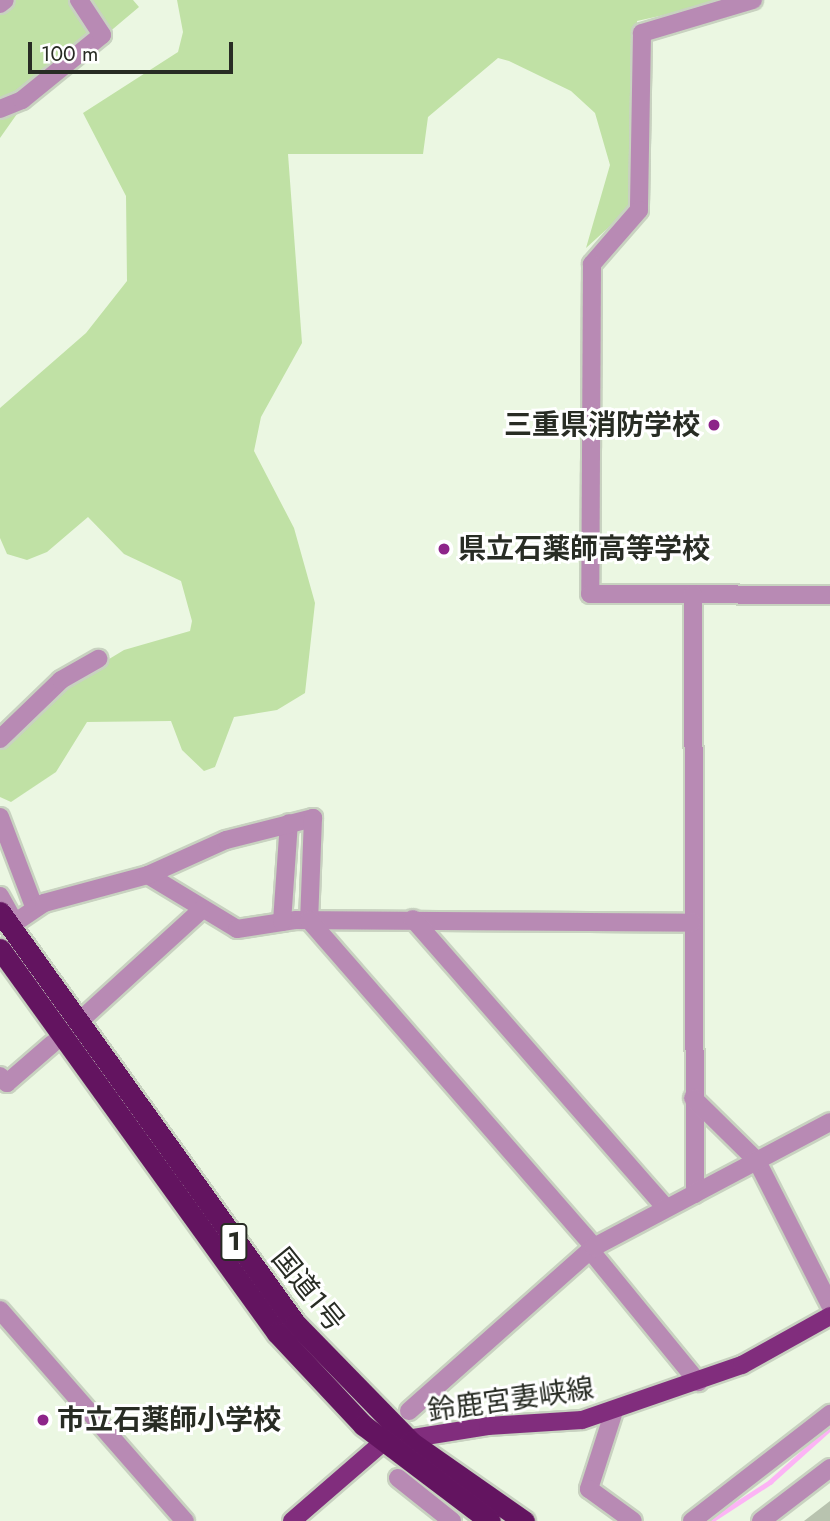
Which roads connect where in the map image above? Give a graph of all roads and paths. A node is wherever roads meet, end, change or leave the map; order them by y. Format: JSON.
{"nodes":[{"id":1,"x":5,"y":0,"type":"edge"},
{"id":2,"x":79,"y":0,"type":"edge"},
{"id":3,"x":753,"y":0,"type":"edge"},
{"id":4,"x":0,"y":4,"type":"edge"},
{"id":5,"x":0,"y":109,"type":"edge"},
{"id":6,"x":693,"y":594,"type":"junction"},
{"id":7,"x":830,"y":595,"type":"edge"},
{"id":8,"x":98,"y":659,"type":"dead end"},
{"id":9,"x":0,"y":739,"type":"edge"},
{"id":10,"x":0,"y":817,"type":"edge"},
{"id":11,"x":289,"y":822,"type":"junction"},
{"id":12,"x":148,"y":875,"type":"junction"},
{"id":13,"x":0,"y":896,"type":"edge"},
{"id":14,"x":35,"y":909,"type":"junction"},
{"id":15,"x":201,"y":910,"type":"junction"},
{"id":16,"x":413,"y":919,"type":"junction"},
{"id":17,"x":309,"y":920,"type":"junction"},
{"id":18,"x":9,"y":921,"type":"edge"},
{"id":19,"x":282,"y":922,"type":"junction"},
{"id":20,"x":692,"y":922,"type":"junction"},
{"id":21,"x":0,"y":949,"type":"edge"},
{"id":22,"x":84,"y":1017,"type":"dead end"},
{"id":23,"x":52,"y":1044,"type":"dead end"},
{"id":24,"x":0,"y":1076,"type":"edge"},
{"id":25,"x":693,"y":1098,"type":"junction"},
{"id":26,"x":830,"y":1122,"type":"edge"},
{"id":27,"x":757,"y":1161,"type":"junction"},
{"id":28,"x":695,"y":1194,"type":"junction"},
{"id":29,"x":666,"y":1208,"type":"junction"},
{"id":30,"x":592,"y":1249,"type":"junction"},
{"id":31,"x":830,"y":1305,"type":"edge"},
{"id":32,"x":0,"y":1310,"type":"edge"},
{"id":33,"x":830,"y":1316,"type":"edge"},
{"id":34,"x":698,"y":1382,"type":"junction"},
{"id":35,"x":409,"y":1411,"type":"dead end"},
{"id":36,"x":614,"y":1411,"type":"junction"},
{"id":37,"x":830,"y":1414,"type":"edge"},
{"id":38,"x":411,"y":1442,"type":"junction"},
{"id":39,"x":382,"y":1443,"type":"junction"},
{"id":40,"x":830,"y":1468,"type":"edge"},
{"id":41,"x":398,"y":1478,"type":"dead end"},
{"id":42,"x":185,"y":1521,"type":"edge"},
{"id":43,"x":292,"y":1521,"type":"edge"},
{"id":44,"x":452,"y":1521,"type":"edge"},
{"id":45,"x":490,"y":1521,"type":"edge"},
{"id":46,"x":524,"y":1521,"type":"edge"},
{"id":47,"x":633,"y":1521,"type":"edge"},
{"id":48,"x":692,"y":1521,"type":"edge"},
{"id":49,"x":761,"y":1521,"type":"edge"}],
"edges":[{"from":1,"to":4,"type":"street"},
{"from":2,"to":5,"type":"street"},
{"from":3,"to":6,"type":"street"},
{"from":6,"to":7,"type":"street"},
{"from":6,"to":20,"type":"street"},
{"from":8,"to":9,"type":"street"},
{"from":10,"to":14,"type":"street"},
{"from":11,"to":12,"type":"street"},
{"from":11,"to":17,"type":"street"},
{"from":11,"to":19,"type":"street"},
{"from":12,"to":14,"type":"street"},
{"from":12,"to":15,"type":"street"},
{"from":13,"to":18,"type":"street"},
{"from":14,"to":18,"type":"street"},
{"from":15,"to":19,"type":"street"},
{"from":15,"to":22,"type":"street"},
{"from":16,"to":17,"type":"street"},
{"from":16,"to":20,"type":"street"},
{"from":16,"to":29,"type":"street"},
{"from":17,"to":19,"type":"street"},
{"from":17,"to":30,"type":"street"},
{"from":18,"to":38,"type":"highway","name":"国道1号","number":"1"},
{"from":20,"to":25,"type":"street"},
{"from":21,"to":39,"type":"highway","name":"国道1号","number":"1"},
{"from":23,"to":24,"type":"street"},
{"from":25,"to":27,"type":"street"},
{"from":25,"to":28,"type":"street"},
{"from":26,"to":27,"type":"street"},
{"from":27,"to":28,"type":"street"},
{"from":27,"to":31,"type":"street"},
{"from":28,"to":29,"type":"street"},
{"from":29,"to":30,"type":"street"},
{"from":30,"to":34,"type":"street"},
{"from":30,"to":35,"type":"street"},
{"from":32,"to":42,"type":"street"},
{"from":33,"to":34,"type":"main road","name":"鈴鹿宮妻峡線"},
{"from":34,"to":36,"type":"main road","name":"鈴鹿宮妻峡線"},
{"from":36,"to":38,"type":"main road","name":"鈴鹿宮妻峡線"},
{"from":36,"to":47,"type":"street"},
{"from":37,"to":48,"type":"street"},
{"from":38,"to":39,"type":"main road","name":"鈴鹿宮妻峡線"},
{"from":38,"to":46,"type":"highway","name":"国道1号","number":"1"},
{"from":39,"to":43,"type":"main road"},
{"from":39,"to":45,"type":"highway","name":"国道1号","number":"1"},
{"from":40,"to":49,"type":"street"},
{"from":41,"to":44,"type":"street"}]}
